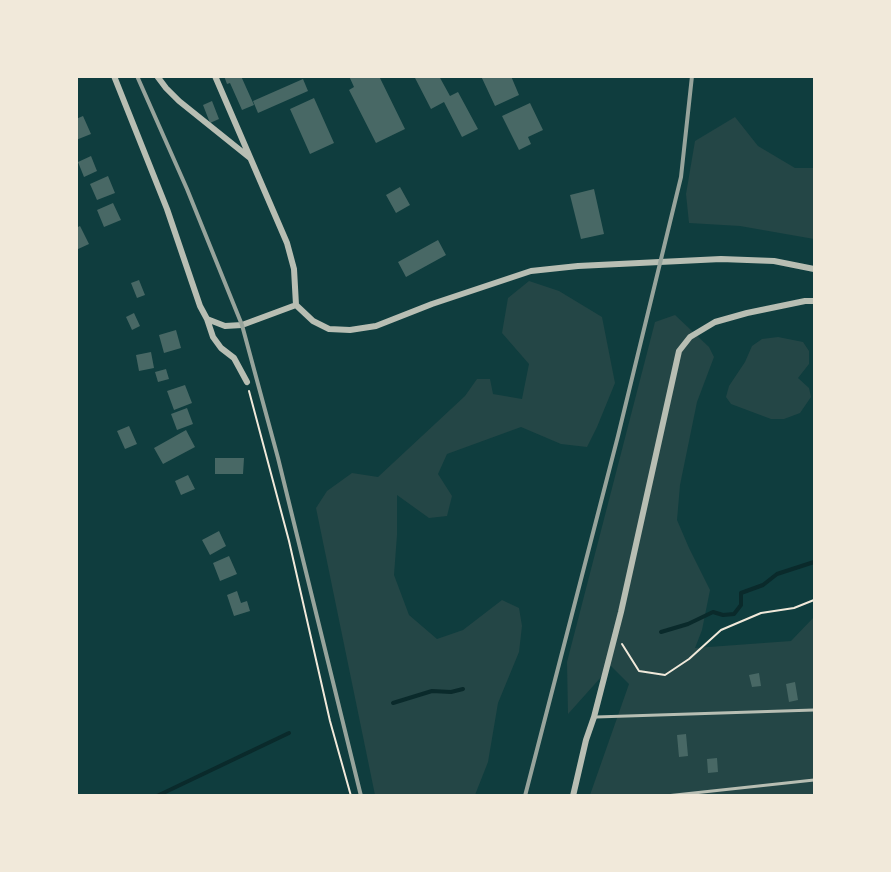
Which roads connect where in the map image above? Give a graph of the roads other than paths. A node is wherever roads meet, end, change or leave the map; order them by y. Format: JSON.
{"nodes":[{"id":1,"x":114,"y":76,"type":"edge"},
{"id":2,"x":157,"y":76,"type":"edge"},
{"id":3,"x":215,"y":76,"type":"edge"},
{"id":4,"x":250,"y":159,"type":"junction"},
{"id":5,"x":814,"y":269,"type":"edge"},
{"id":6,"x":814,"y":301,"type":"edge"},
{"id":7,"x":296,"y":305,"type":"junction"},
{"id":8,"x":207,"y":319,"type":"junction"},
{"id":9,"x":247,"y":382,"type":"road end"},
{"id":10,"x":814,"y":710,"type":"edge"},
{"id":11,"x":594,"y":717,"type":"junction"},
{"id":12,"x":814,"y":780,"type":"edge"},
{"id":13,"x":573,"y":795,"type":"edge"},
{"id":14,"x":666,"y":795,"type":"edge"}],
"edges":[{"from":1,"to":8,"type":"street"},
{"from":2,"to":4,"type":"street"},
{"from":3,"to":4,"type":"street"},
{"from":4,"to":7,"type":"street"},
{"from":5,"to":7,"type":"street"},
{"from":6,"to":11,"type":"street"},
{"from":7,"to":8,"type":"street"},
{"from":8,"to":9,"type":"street"},
{"from":10,"to":11,"type":"lane"},
{"from":11,"to":13,"type":"street"},
{"from":12,"to":14,"type":"lane"}]}
